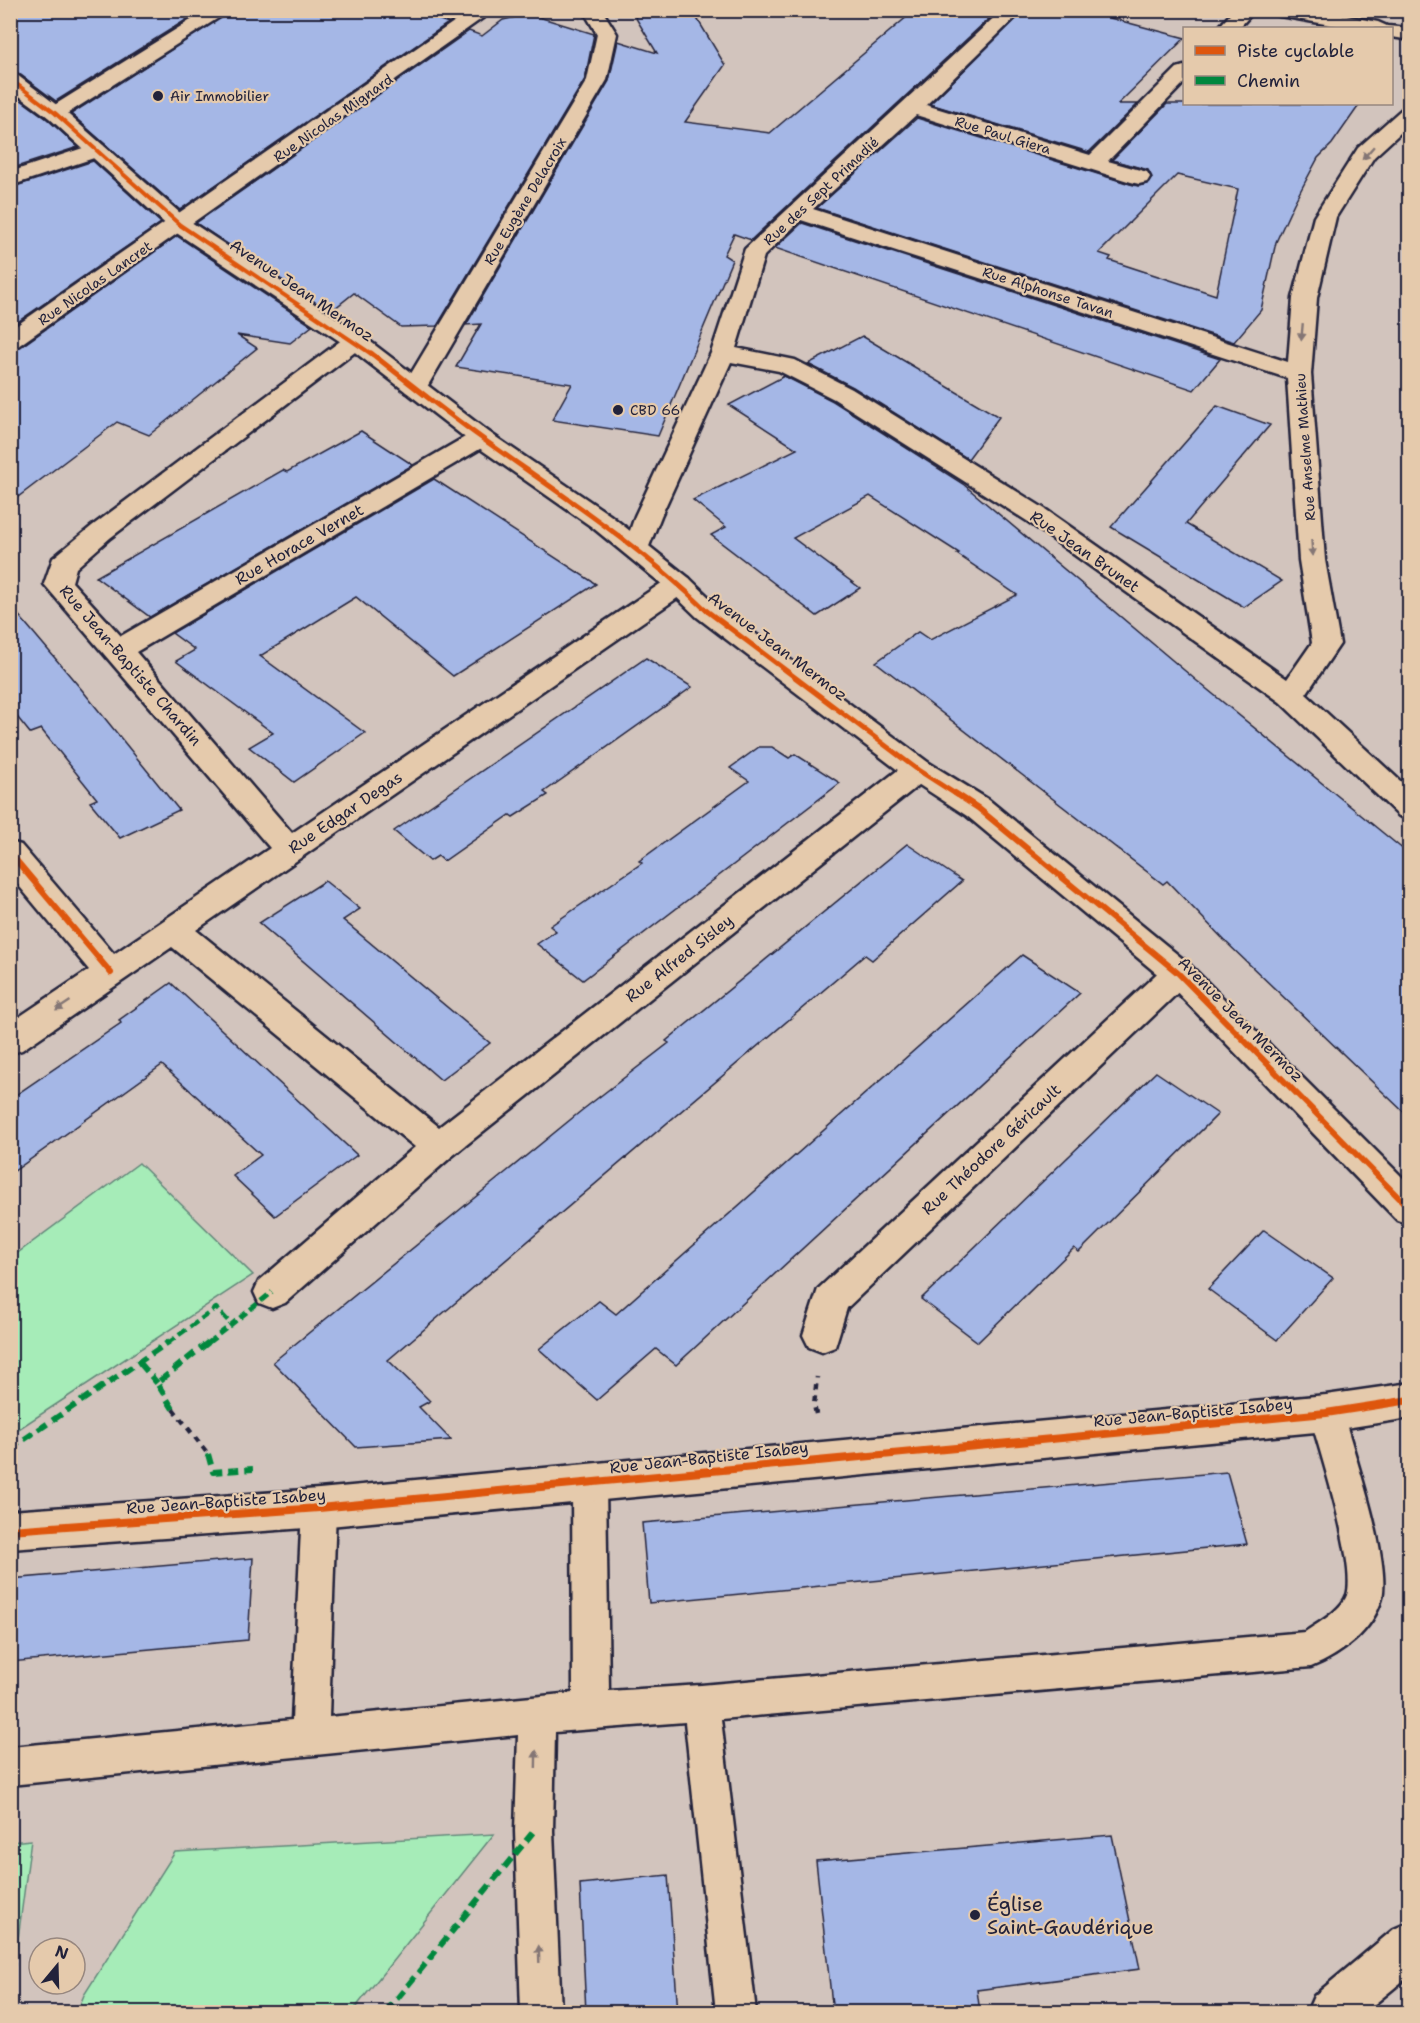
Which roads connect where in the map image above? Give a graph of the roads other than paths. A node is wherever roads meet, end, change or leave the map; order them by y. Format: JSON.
{"nodes":[{"id":1,"x":222,"y":10,"type":"edge"},
{"id":2,"x":485,"y":10,"type":"edge"},
{"id":3,"x":592,"y":10,"type":"edge"},
{"id":4,"x":1014,"y":10,"type":"edge"},
{"id":5,"x":1246,"y":10,"type":"edge"},
{"id":6,"x":1280,"y":10,"type":"edge"},
{"id":7,"x":1229,"y":27,"type":"edge"},
{"id":8,"x":1373,"y":27,"type":"edge"},
{"id":9,"x":1393,"y":31,"type":"edge"},
{"id":10,"x":1410,"y":34,"type":"edge"},
{"id":11,"x":1183,"y":74,"type":"edge"},
{"id":12,"x":10,"y":79,"type":"edge"},
{"id":13,"x":912,"y":107,"type":"junction"},
{"id":14,"x":1410,"y":112,"type":"edge"},
{"id":15,"x":55,"y":113,"type":"junction"},
{"id":16,"x":95,"y":150,"type":"junction"},
{"id":17,"x":1095,"y":162,"type":"junction"},
{"id":18,"x":1139,"y":177,"type":"dead end"},
{"id":19,"x":10,"y":180,"type":"edge"},
{"id":20,"x":797,"y":211,"type":"junction"},
{"id":21,"x":180,"y":225,"type":"junction"},
{"id":22,"x":10,"y":341,"type":"edge"},
{"id":23,"x":355,"y":341,"type":"junction"},
{"id":24,"x":723,"y":353,"type":"junction"},
{"id":25,"x":1299,"y":374,"type":"junction"},
{"id":26,"x":415,"y":387,"type":"junction"},
{"id":27,"x":481,"y":438,"type":"junction"},
{"id":28,"x":637,"y":548,"type":"junction"},
{"id":29,"x":679,"y":584,"type":"junction"},
{"id":30,"x":118,"y":650,"type":"junction"},
{"id":31,"x":1290,"y":695,"type":"junction"},
{"id":32,"x":918,"y":770,"type":"junction"},
{"id":33,"x":1410,"y":808,"type":"edge"},
{"id":34,"x":289,"y":850,"type":"junction"},
{"id":35,"x":10,"y":853,"type":"edge"},
{"id":36,"x":174,"y":930,"type":"junction"},
{"id":37,"x":111,"y":973,"type":"junction"},
{"id":38,"x":1178,"y":973,"type":"junction"},
{"id":39,"x":10,"y":1041,"type":"edge"},
{"id":40,"x":439,"y":1146,"type":"junction"},
{"id":41,"x":1410,"y":1209,"type":"edge"},
{"id":42,"x":272,"y":1292,"type":"dead end"},
{"id":43,"x":822,"y":1335,"type":"dead end"},
{"id":44,"x":1410,"y":1400,"type":"edge"},
{"id":45,"x":1326,"y":1413,"type":"junction"},
{"id":46,"x":589,"y":1483,"type":"junction"},
{"id":47,"x":319,"y":1508,"type":"junction"},
{"id":48,"x":10,"y":1530,"type":"edge"},
{"id":49,"x":701,"y":1703,"type":"junction"},
{"id":50,"x":591,"y":1710,"type":"junction"},
{"id":51,"x":537,"y":1717,"type":"junction"},
{"id":52,"x":310,"y":1738,"type":"junction"},
{"id":53,"x":10,"y":1766,"type":"edge"},
{"id":54,"x":1410,"y":1945,"type":"edge"},
{"id":55,"x":541,"y":2013,"type":"edge"},
{"id":56,"x":736,"y":2013,"type":"edge"},
{"id":57,"x":1330,"y":2013,"type":"edge"}],
"edges":[{"from":1,"to":15,"type":"street"},
{"from":2,"to":21,"type":"street","name":"Rue Nicolas Mignard"},
{"from":3,"to":26,"type":"street","name":"Rue Eugène Delacroix"},
{"from":4,"to":13,"type":"street","name":"Rue des Sept Primadié"},
{"from":5,"to":7,"type":"street"},
{"from":6,"to":8,"type":"street"},
{"from":9,"to":10,"type":"street"},
{"from":11,"to":17,"type":"street"},
{"from":12,"to":15,"type":"street","name":"Avenue Jean Mermoz"},
{"from":13,"to":17,"type":"street","name":"Rue Paul Giera"},
{"from":13,"to":20,"type":"street","name":"Rue des Sept Primadié"},
{"from":14,"to":25,"type":"street","name":"Rue Anselme Mathieu","one_way":true},
{"from":15,"to":16,"type":"street","name":"Avenue Jean Mermoz"},
{"from":16,"to":19,"type":"street"},
{"from":16,"to":21,"type":"street","name":"Avenue Jean Mermoz"},
{"from":17,"to":18,"type":"street","name":"Rue Paul Giera"},
{"from":20,"to":24,"type":"street","name":"Rue des Sept Primadié"},
{"from":20,"to":25,"type":"street","name":"Rue Alphonse Tavan"},
{"from":21,"to":22,"type":"street","name":"Rue Nicolas Lancret"},
{"from":21,"to":23,"type":"street","name":"Avenue Jean Mermoz"},
{"from":23,"to":26,"type":"street","name":"Avenue Jean Mermoz"},
{"from":23,"to":30,"type":"street","name":"Rue Jean-Baptiste Chardin"},
{"from":24,"to":28,"type":"street","name":"Rue des Sept Primadié"},
{"from":24,"to":31,"type":"street","name":"Rue Jean Brunet"},
{"from":25,"to":31,"type":"street","name":"Rue Anselme Mathieu","one_way":true},
{"from":26,"to":27,"type":"street","name":"Avenue Jean Mermoz"},
{"from":27,"to":28,"type":"street","name":"Avenue Jean Mermoz"},
{"from":27,"to":30,"type":"street","name":"Rue Horace Vernet"},
{"from":28,"to":29,"type":"street","name":"Avenue Jean Mermoz"},
{"from":29,"to":32,"type":"street","name":"Avenue Jean Mermoz"},
{"from":29,"to":34,"type":"street","name":"Rue Edgar Degas"},
{"from":30,"to":34,"type":"street","name":"Rue Jean-Baptiste Chardin"},
{"from":31,"to":33,"type":"street","name":"Rue Jean Brunet"},
{"from":32,"to":38,"type":"street","name":"Avenue Jean Mermoz"},
{"from":32,"to":40,"type":"street","name":"Rue Alfred Sisley"},
{"from":34,"to":36,"type":"street","name":"Rue Edgar Degas"},
{"from":35,"to":37,"type":"street"},
{"from":36,"to":37,"type":"street","name":"Rue Edgar Degas"},
{"from":36,"to":40,"type":"street"},
{"from":37,"to":39,"type":"street","name":"Rue Edgar Degas","one_way":true},
{"from":38,"to":41,"type":"street","name":"Avenue Jean Mermoz"},
{"from":38,"to":43,"type":"street","name":"Rue Théodore Géricault"},
{"from":40,"to":42,"type":"street","name":"Rue Alfred Sisley"},
{"from":44,"to":45,"type":"street","name":"Rue Jean-Baptiste Isabey"},
{"from":45,"to":46,"type":"street","name":"Rue Jean-Baptiste Isabey"},
{"from":45,"to":49,"type":"lane"},
{"from":46,"to":47,"type":"street","name":"Rue Jean-Baptiste Isabey"},
{"from":46,"to":50,"type":"lane"},
{"from":47,"to":48,"type":"street","name":"Rue Jean-Baptiste Isabey"},
{"from":47,"to":52,"type":"lane"},
{"from":49,"to":50,"type":"lane"},
{"from":49,"to":56,"type":"lane"},
{"from":50,"to":51,"type":"lane"},
{"from":51,"to":52,"type":"lane"},
{"from":55,"to":51,"type":"lane","one_way":true},
{"from":52,"to":53,"type":"lane"},
{"from":54,"to":57,"type":"street"}]}
